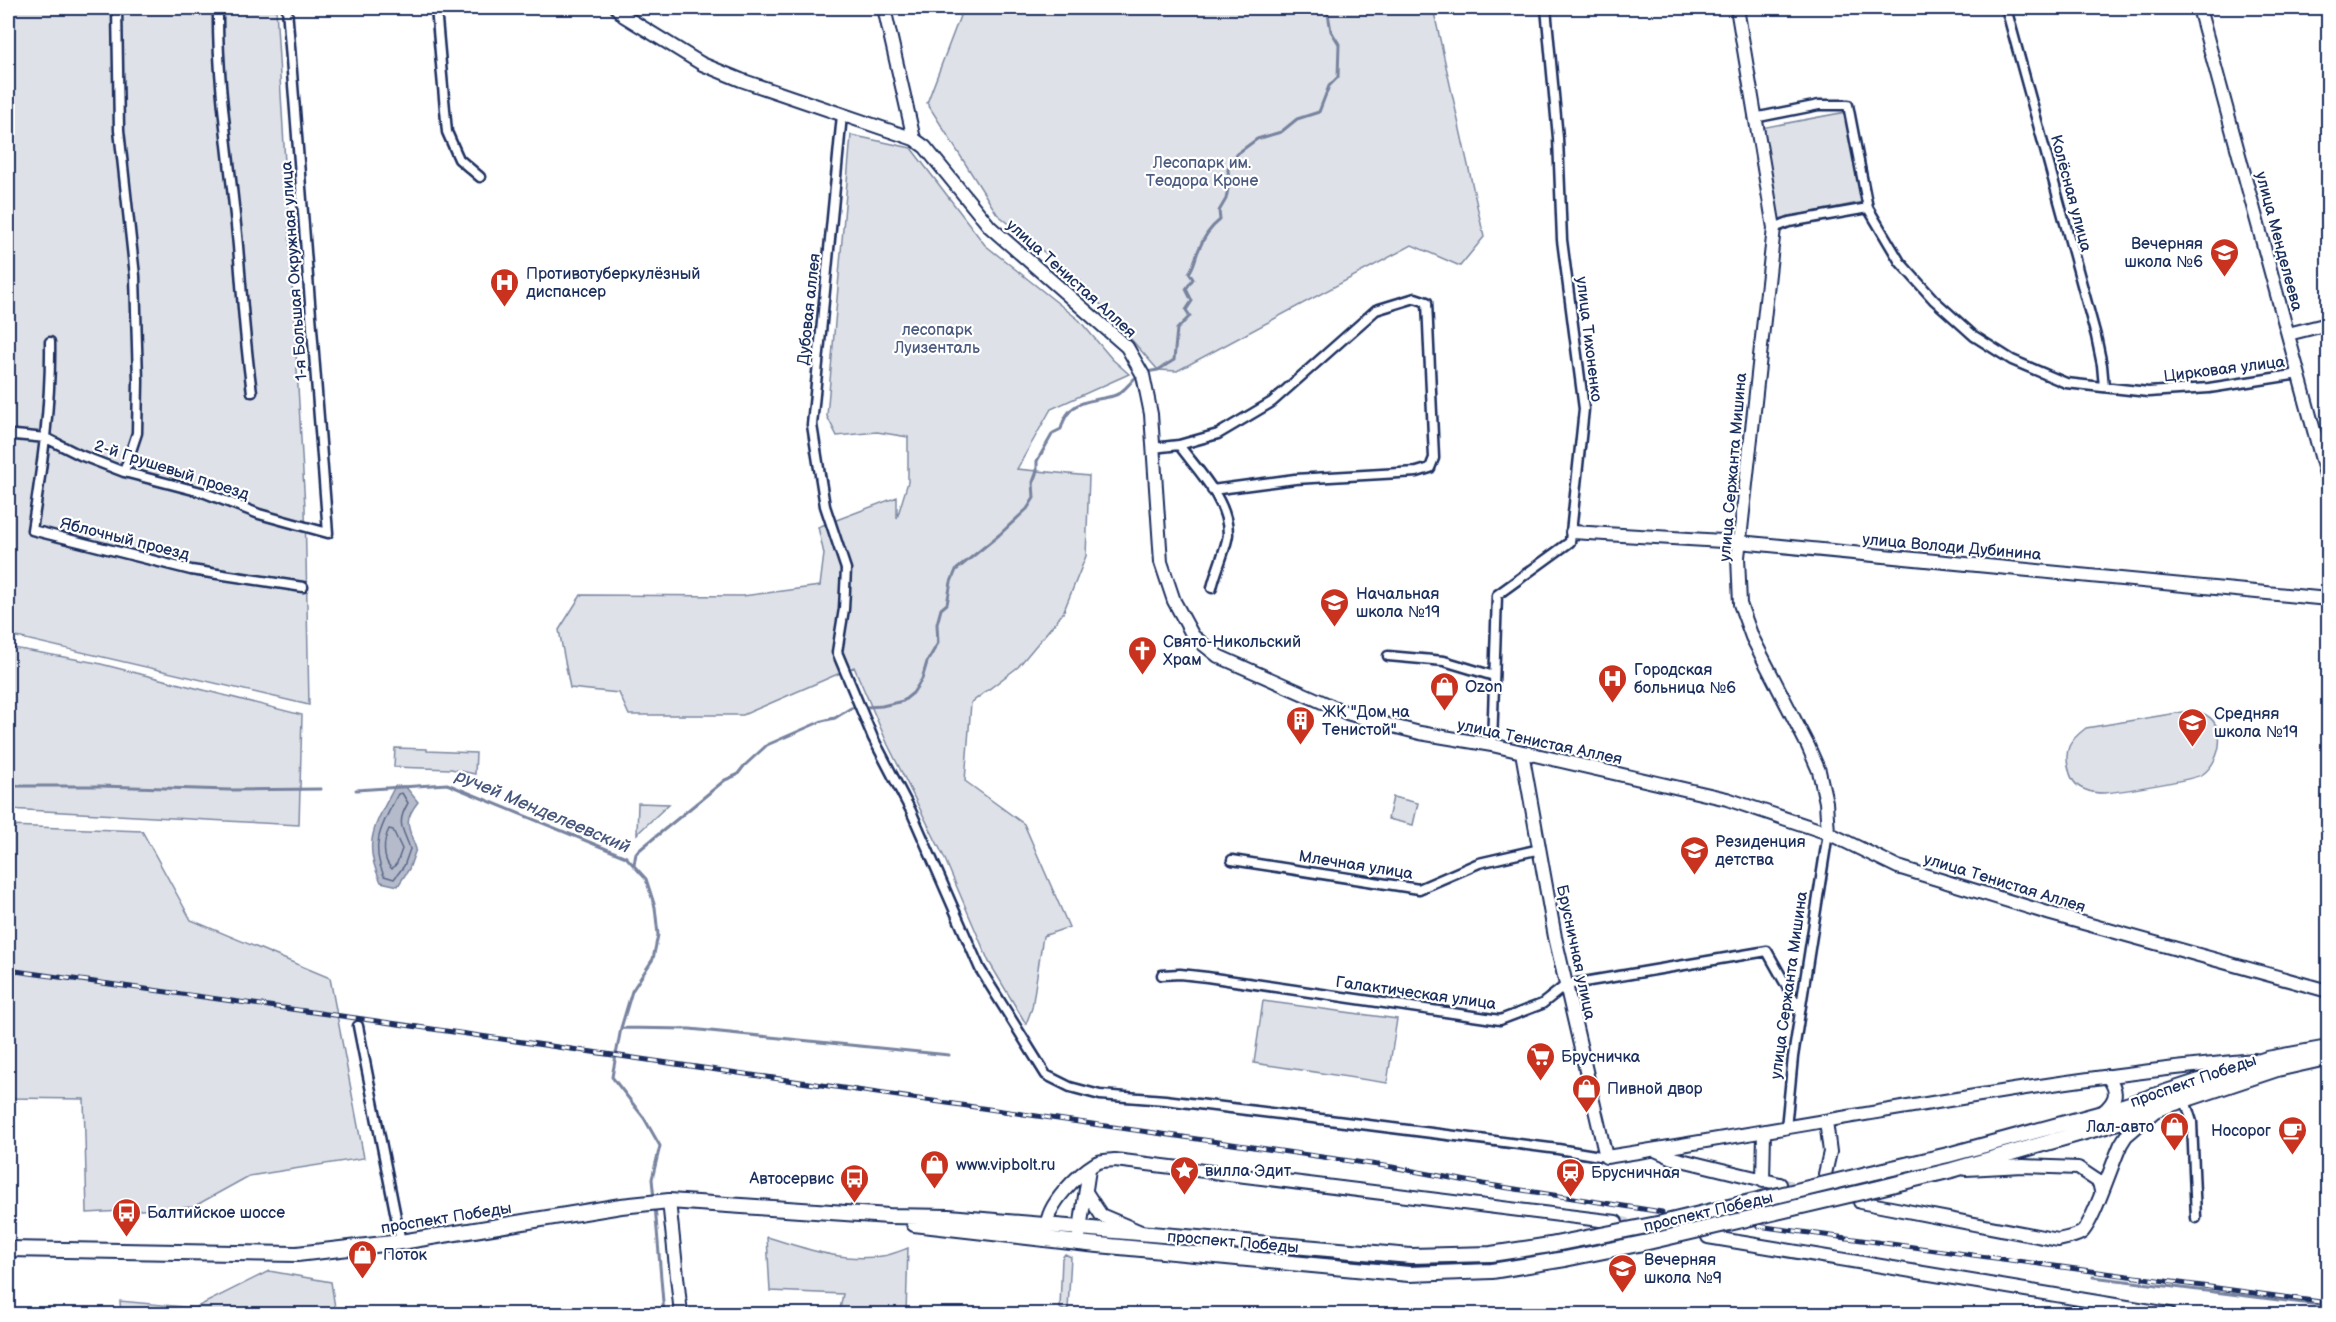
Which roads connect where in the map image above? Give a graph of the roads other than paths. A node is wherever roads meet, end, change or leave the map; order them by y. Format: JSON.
{"nodes":[{"id":1,"x":117,"y":8,"type":"edge"},
{"id":2,"x":218,"y":8,"type":"edge"},
{"id":3,"x":287,"y":8,"type":"edge"},
{"id":4,"x":436,"y":8,"type":"edge"},
{"id":5,"x":617,"y":8,"type":"edge"},
{"id":6,"x":884,"y":8,"type":"edge"},
{"id":7,"x":1546,"y":8,"type":"edge"},
{"id":8,"x":1737,"y":8,"type":"edge"},
{"id":9,"x":2006,"y":8,"type":"edge"},
{"id":10,"x":2199,"y":8,"type":"edge"},
{"id":11,"x":842,"y":115,"type":"junction"},
{"id":12,"x":1754,"y":118,"type":"junction"},
{"id":13,"x":914,"y":139,"type":"junction"},
{"id":14,"x":480,"y":177,"type":"dead end"},
{"id":15,"x":1868,"y":207,"type":"junction"},
{"id":16,"x":1774,"y":228,"type":"junction"},
{"id":17,"x":2328,"y":324,"type":"edge"},
{"id":18,"x":2288,"y":334,"type":"junction"},
{"id":19,"x":50,"y":342,"type":"dead end"},
{"id":20,"x":2299,"y":374,"type":"junction"},
{"id":21,"x":2104,"y":387,"type":"junction"},
{"id":22,"x":252,"y":392,"type":"dead end"},
{"id":23,"x":8,"y":437,"type":"edge"},
{"id":24,"x":46,"y":438,"type":"junction"},
{"id":25,"x":1179,"y":445,"type":"junction"},
{"id":26,"x":1153,"y":448,"type":"junction"},
{"id":27,"x":124,"y":472,"type":"junction"},
{"id":28,"x":2328,"y":482,"type":"edge"},
{"id":29,"x":1212,"y":490,"type":"junction"},
{"id":30,"x":1572,"y":532,"type":"junction"},
{"id":31,"x":328,"y":533,"type":"joint"},
{"id":32,"x":1739,"y":543,"type":"junction"},
{"id":33,"x":303,"y":587,"type":"dead end"},
{"id":34,"x":1212,"y":588,"type":"dead end"},
{"id":35,"x":2328,"y":599,"type":"edge"},
{"id":36,"x":1388,"y":656,"type":"dead end"},
{"id":37,"x":1494,"y":676,"type":"junction"},
{"id":38,"x":1492,"y":745,"type":"junction"},
{"id":39,"x":1522,"y":752,"type":"junction"},
{"id":40,"x":1828,"y":833,"type":"junction"},
{"id":41,"x":1540,"y":849,"type":"junction"},
{"id":42,"x":1232,"y":860,"type":"dead end"},
{"id":43,"x":1162,"y":975,"type":"dead end"},
{"id":44,"x":1566,"y":985,"type":"junction"},
{"id":45,"x":2328,"y":991,"type":"edge"},
{"id":46,"x":1800,"y":1010,"type":"junction"},
{"id":47,"x":358,"y":1026,"type":"dead end"},
{"id":48,"x":2328,"y":1048,"type":"edge"},
{"id":49,"x":2328,"y":1058,"type":"edge"},
{"id":50,"x":2267,"y":1059,"type":"junction"},
{"id":51,"x":2107,"y":1076,"type":"junction"},
{"id":52,"x":2185,"y":1100,"type":"junction"},
{"id":53,"x":2156,"y":1110,"type":"junction"},
{"id":54,"x":2102,"y":1113,"type":"junction"},
{"id":55,"x":1826,"y":1121,"type":"junction"},
{"id":56,"x":1786,"y":1128,"type":"junction"},
{"id":57,"x":1764,"y":1132,"type":"junction"},
{"id":58,"x":1655,"y":1150,"type":"junction"},
{"id":59,"x":1606,"y":1157,"type":"junction"},
{"id":60,"x":1089,"y":1169,"type":"junction"},
{"id":61,"x":1952,"y":1170,"type":"junction"},
{"id":62,"x":1825,"y":1174,"type":"dead end"},
{"id":63,"x":1763,"y":1181,"type":"junction"},
{"id":64,"x":1780,"y":1184,"type":"tunnel mouth"},
{"id":65,"x":2101,"y":1191,"type":"junction"},
{"id":66,"x":1086,"y":1192,"type":"junction"},
{"id":67,"x":669,"y":1201,"type":"junction"},
{"id":68,"x":1860,"y":1202,"type":"dead end"},
{"id":69,"x":889,"y":1216,"type":"junction"},
{"id":70,"x":2196,"y":1218,"type":"dead end"},
{"id":71,"x":1616,"y":1222,"type":"tunnel mouth"},
{"id":72,"x":1047,"y":1226,"type":"junction"},
{"id":73,"x":1145,"y":1234,"type":"junction"},
{"id":74,"x":1079,"y":1236,"type":"junction"},
{"id":75,"x":1708,"y":1237,"type":"dead end"},
{"id":76,"x":401,"y":1242,"type":"junction"},
{"id":77,"x":8,"y":1249,"type":"edge"},
{"id":78,"x":681,"y":1314,"type":"edge"},
{"id":79,"x":2169,"y":1314,"type":"edge"}],
"edges":[{"from":1,"to":27,"type":"street"},
{"from":2,"to":22,"type":"street"},
{"from":3,"to":31,"type":"street","name":"1-я Большая Окружная улица"},
{"from":4,"to":14,"type":"street"},
{"from":5,"to":11,"type":"street","name":"улица Тенистая Аллея"},
{"from":6,"to":13,"type":"street"},
{"from":7,"to":30,"type":"street","name":"улица Тихоненко"},
{"from":8,"to":12,"type":"street","name":"улица Сержанта Мишина"},
{"from":9,"to":21,"type":"street","name":"Колёсная улица"},
{"from":10,"to":18,"type":"street","name":"улица Менделеева"},
{"from":11,"to":13,"type":"street","name":"улица Тенистая Аллея"},
{"from":11,"to":59,"type":"street","name":"Дубовая аллея"},
{"from":12,"to":15,"type":"street","name":"Цирковая улица"},
{"from":12,"to":16,"type":"street","name":"улица Сержанта Мишина"},
{"from":13,"to":26,"type":"street","name":"улица Тенистая Аллея"},
{"from":15,"to":16,"type":"street"},
{"from":15,"to":21,"type":"street","name":"Цирковая улица"},
{"from":16,"to":32,"type":"street","name":"улица Сержанта Мишина"},
{"from":17,"to":18,"type":"street"},
{"from":18,"to":20,"type":"street","name":"улица Менделеева"},
{"from":19,"to":24,"type":"street"},
{"from":20,"to":21,"type":"street","name":"Цирковая улица"},
{"from":20,"to":28,"type":"street","name":"улица Менделеева"},
{"from":23,"to":24,"type":"street","name":"2-й Грушевый проезд"},
{"from":24,"to":27,"type":"street","name":"2-й Грушевый проезд"},
{"from":24,"to":33,"type":"street","name":"Яблочный проезд"},
{"from":25,"to":26,"type":"street"},
{"from":25,"to":29,"type":"street"},
{"from":25,"to":29,"type":"street"},
{"from":26,"to":38,"type":"street","name":"улица Тенистая Аллея"},
{"from":27,"to":31,"type":"street","name":"2-й Грушевый проезд"},
{"from":29,"to":34,"type":"street"},
{"from":30,"to":32,"type":"street","name":"улица Володи Дубинина"},
{"from":30,"to":37,"type":"street"},
{"from":32,"to":35,"type":"street","name":"улица Володи Дубинина"},
{"from":32,"to":40,"type":"street","name":"улица Сержанта Мишина"},
{"from":36,"to":37,"type":"street"},
{"from":37,"to":38,"type":"street"},
{"from":38,"to":39,"type":"street","name":"улица Тенистая Аллея"},
{"from":39,"to":40,"type":"street","name":"улица Тенистая Аллея"},
{"from":39,"to":41,"type":"street","name":"Брусничная улица"},
{"from":40,"to":45,"type":"street","name":"улица Тенистая Аллея"},
{"from":40,"to":46,"type":"street","name":"улица Сержанта Мишина"},
{"from":41,"to":42,"type":"street","name":"Млечная улица"},
{"from":41,"to":44,"type":"street","name":"Брусничная улица"},
{"from":43,"to":44,"type":"street","name":"Галактическая улица"},
{"from":44,"to":46,"type":"street","name":"Галактическая улица"},
{"from":44,"to":59,"type":"street","name":"Брусничная улица"},
{"from":46,"to":56,"type":"street","name":"улица Сержанта Мишина"},
{"from":47,"to":76,"type":"street"},
{"from":48,"to":50,"type":"main road","name":"проспект Победы"},
{"from":49,"to":52,"type":"main road","name":"проспект Победы"},
{"from":50,"to":51,"type":"street","name":"проспект Победы"},
{"from":50,"to":54,"type":"main road","name":"проспект Победы"},
{"from":51,"to":54,"type":"street"},
{"from":51,"to":55,"type":"street","name":"проспект Победы"},
{"from":52,"to":53,"type":"main road","name":"проспект Победы"},
{"from":52,"to":70,"type":"street"},
{"from":53,"to":61,"type":"main road","name":"проспект Победы"},
{"from":53,"to":65,"type":"street"},
{"from":54,"to":73,"type":"main road","name":"проспект Победы","bridge":true},
{"from":55,"to":56,"type":"street","name":"проспект Победы"},
{"from":55,"to":62,"type":"street"},
{"from":56,"to":57,"type":"street","name":"проспект Победы"},
{"from":57,"to":58,"type":"street","name":"проспект Победы"},
{"from":57,"to":63,"type":"street","name":"проспект Победы"},
{"from":58,"to":59,"type":"street","name":"проспект Победы"},
{"from":58,"to":63,"type":"street","name":"проспект Победы"},
{"from":60,"to":66,"type":"street"},
{"from":60,"to":71,"type":"street"},
{"from":60,"to":72,"type":"street"},
{"from":61,"to":65,"type":"street"},
{"from":61,"to":74,"type":"main road","name":"проспект Победы","bridge":true},
{"from":63,"to":64,"type":"street","name":"проспект Победы"},
{"from":65,"to":68,"type":"street"},
{"from":66,"to":73,"type":"street"},
{"from":66,"to":74,"type":"street"},
{"from":67,"to":69,"type":"main road","name":"проспект Победы"},
{"from":67,"to":76,"type":"main road","name":"проспект Победы"},
{"from":67,"to":78,"type":"street"},
{"from":69,"to":72,"type":"main road","name":"проспект Победы"},
{"from":69,"to":74,"type":"main road","name":"проспект Победы"},
{"from":72,"to":74,"type":"main road","name":"проспект Победы"},
{"from":73,"to":74,"type":"main road","name":"проспект Победы"},
{"from":75,"to":79,"type":"street","name":"проспект Победы"},
{"from":76,"to":77,"type":"main road","name":"проспект Победы"}]}
